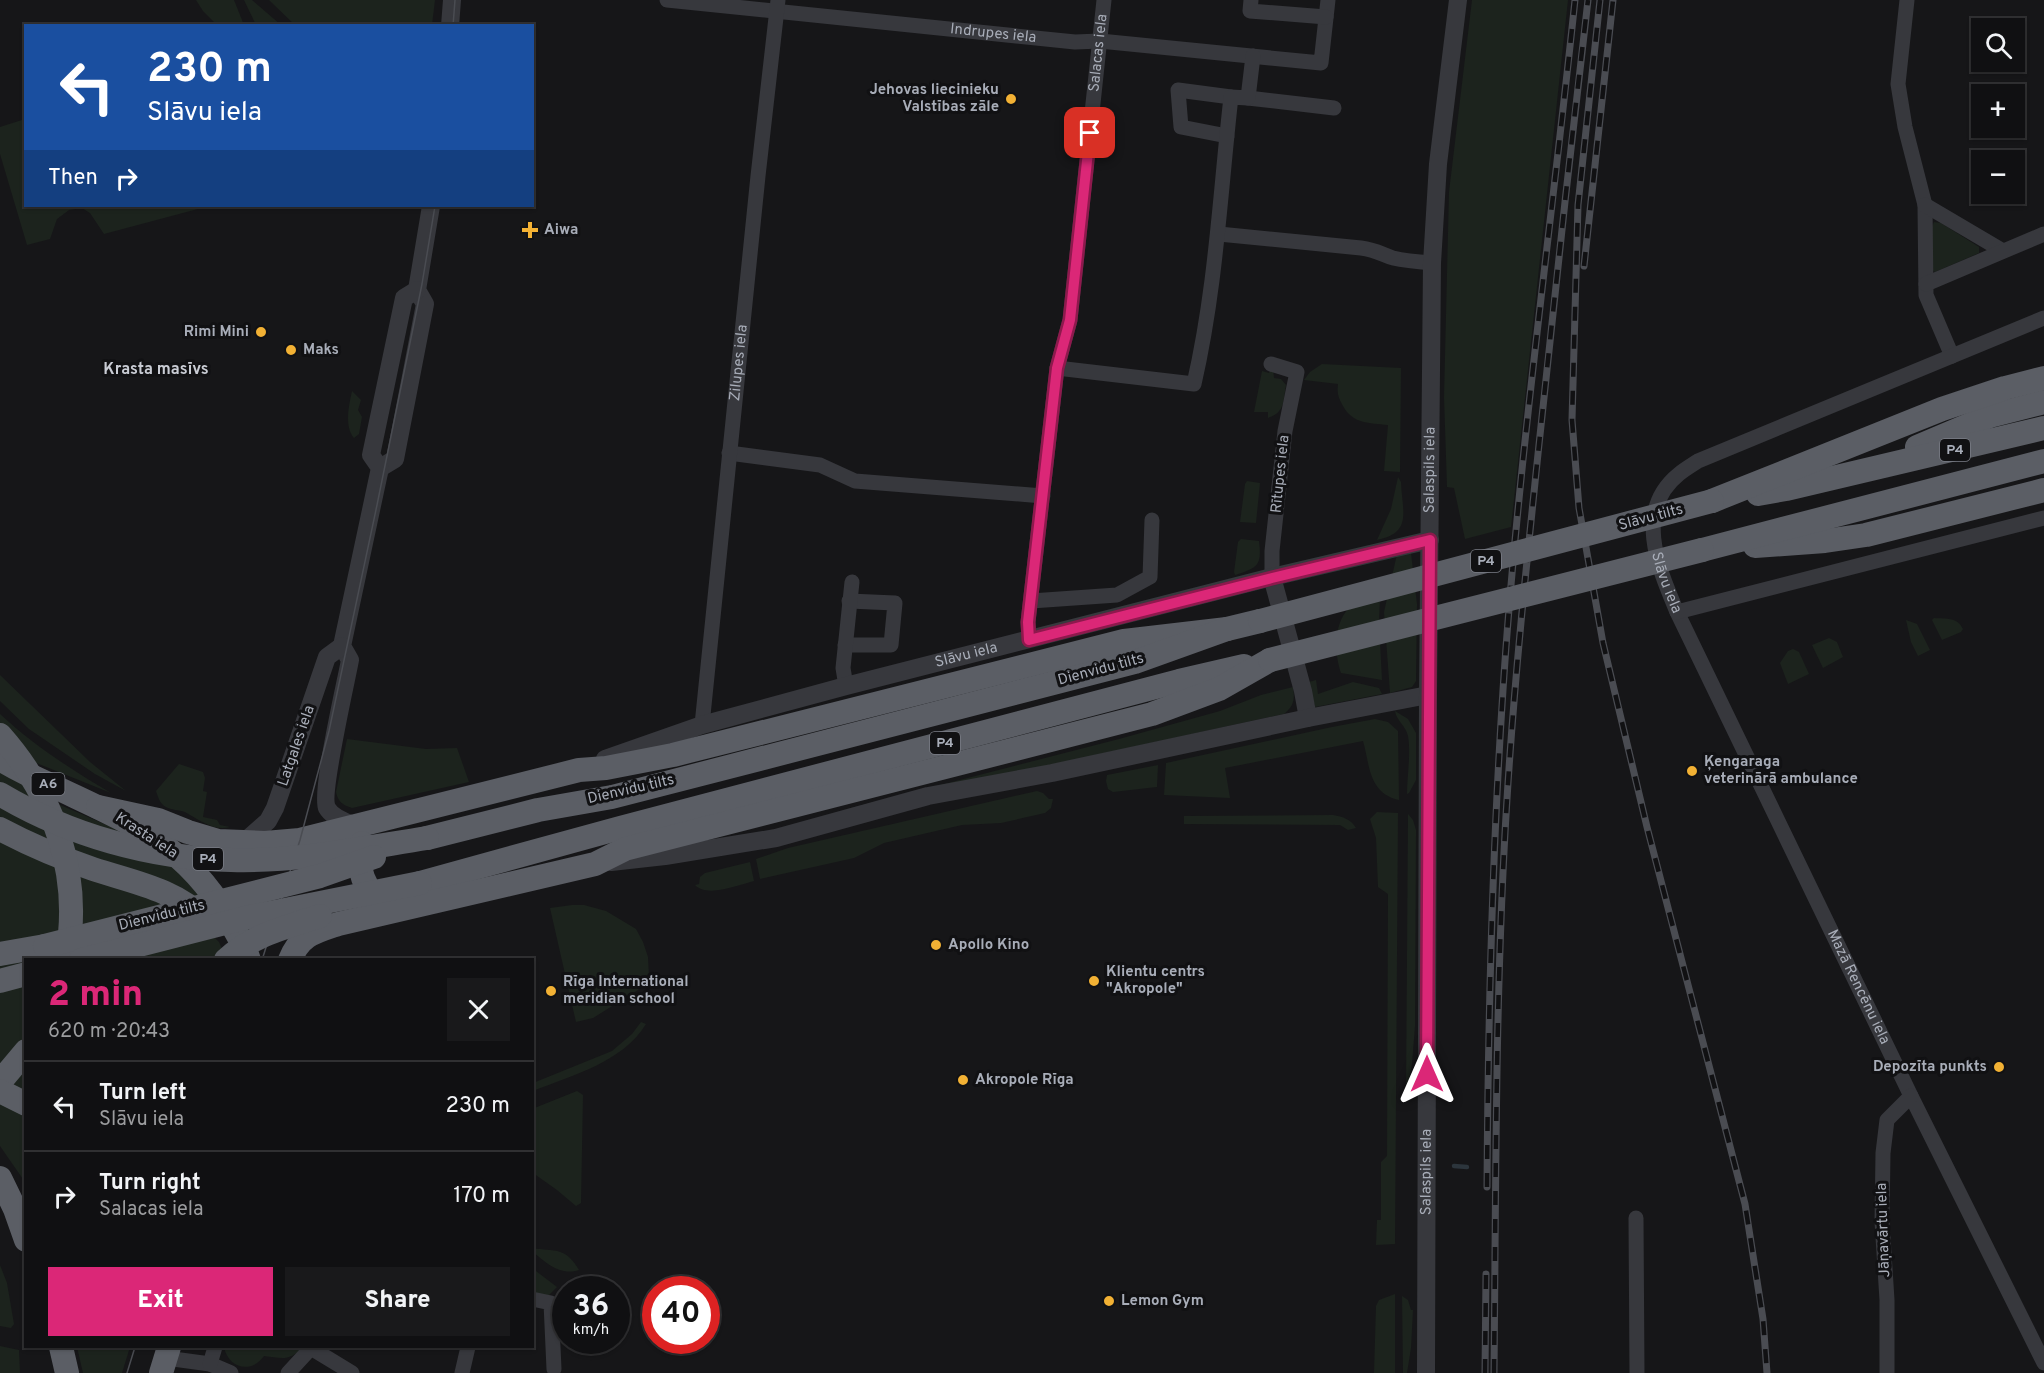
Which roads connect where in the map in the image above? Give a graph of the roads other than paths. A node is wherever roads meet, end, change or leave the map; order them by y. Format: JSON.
{"nodes":[{"id":1,"x":452,"y":0,"type":"edge"},
{"id":2,"x":668,"y":0,"type":"edge"},
{"id":3,"x":1104,"y":0,"type":"edge"},
{"id":4,"x":1251,"y":0,"type":"edge"},
{"id":5,"x":1328,"y":0,"type":"edge"},
{"id":6,"x":1458,"y":0,"type":"edge"},
{"id":7,"x":1907,"y":0,"type":"edge"},
{"id":8,"x":777,"y":6,"type":"edge"},
{"id":9,"x":1326,"y":17,"type":"junction"},
{"id":10,"x":450,"y":24,"type":"edge"},
{"id":11,"x":1100,"y":41,"type":"junction"},
{"id":12,"x":1253,"y":56,"type":"junction"},
{"id":13,"x":1232,"y":97,"type":"junction"},
{"id":14,"x":1248,"y":98,"type":"junction"},
{"id":15,"x":1335,"y":108,"type":"dead end"},
{"id":16,"x":1227,"y":136,"type":"junction"},
{"id":17,"x":1925,"y":205,"type":"junction"},
{"id":18,"x":431,"y":207,"type":"edge"},
{"id":19,"x":1219,"y":234,"type":"junction"},
{"id":20,"x":2044,"y":234,"type":"edge"},
{"id":21,"x":2003,"y":250,"type":"junction"},
{"id":22,"x":1432,"y":263,"type":"junction"},
{"id":23,"x":1926,"y":284,"type":"junction"},
{"id":24,"x":2044,"y":318,"type":"edge"},
{"id":25,"x":1952,"y":356,"type":"junction"},
{"id":26,"x":1271,"y":364,"type":"dead end"},
{"id":27,"x":1057,"y":368,"type":"junction"},
{"id":28,"x":2044,"y":378,"type":"edge"},
{"id":29,"x":2044,"y":402,"type":"edge"},
{"id":30,"x":2044,"y":428,"type":"edge"},
{"id":31,"x":729,"y":453,"type":"junction"},
{"id":32,"x":2044,"y":461,"type":"edge"},
{"id":33,"x":1865,"y":469,"type":"junction"},
{"id":34,"x":2044,"y":490,"type":"edge"},
{"id":35,"x":1043,"y":495,"type":"junction"},
{"id":36,"x":1712,"y":501,"type":"junction"},
{"id":37,"x":2044,"y":518,"type":"edge"},
{"id":38,"x":1152,"y":520,"type":"dead end"},
{"id":39,"x":1430,"y":540,"type":"junction"},
{"id":40,"x":1701,"y":549,"type":"junction"},
{"id":41,"x":1272,"y":578,"type":"junction"},
{"id":42,"x":852,"y":582,"type":"dead end"},
{"id":43,"x":849,"y":601,"type":"junction"},
{"id":44,"x":1031,"y":601,"type":"junction"},
{"id":45,"x":1677,"y":612,"type":"junction"},
{"id":46,"x":1260,"y":621,"type":"joint"},
{"id":47,"x":1227,"y":629,"type":"junction"},
{"id":48,"x":1029,"y":640,"type":"junction"},
{"id":49,"x":845,"y":645,"type":"junction"},
{"id":50,"x":342,"y":646,"type":"junction"},
{"id":51,"x":1270,"y":660,"type":"junction"},
{"id":52,"x":846,"y":686,"type":"junction"},
{"id":53,"x":1428,"y":695,"type":"junction"},
{"id":54,"x":1308,"y":718,"type":"junction"},
{"id":55,"x":702,"y":725,"type":"junction"},
{"id":56,"x":0,"y":735,"type":"edge"},
{"id":57,"x":0,"y":759,"type":"edge"},
{"id":58,"x":579,"y":770,"type":"junction"},
{"id":59,"x":0,"y":794,"type":"edge"},
{"id":60,"x":98,"y":807,"type":"junction"},
{"id":61,"x":410,"y":813,"type":"junction"},
{"id":62,"x":354,"y":825,"type":"junction"},
{"id":63,"x":0,"y":830,"type":"edge"},
{"id":64,"x":427,"y":838,"type":"junction"},
{"id":65,"x":243,"y":843,"type":"junction"},
{"id":66,"x":595,"y":864,"type":"junction"},
{"id":67,"x":420,"y":883,"type":"junction"},
{"id":68,"x":404,"y":910,"type":"junction"},
{"id":69,"x":0,"y":954,"type":"edge"},
{"id":70,"x":65,"y":958,"type":"edge"},
{"id":71,"x":89,"y":958,"type":"edge"},
{"id":72,"x":228,"y":958,"type":"edge"},
{"id":73,"x":232,"y":958,"type":"edge"},
{"id":74,"x":248,"y":958,"type":"edge"},
{"id":75,"x":291,"y":958,"type":"edge"},
{"id":76,"x":24,"y":975,"type":"edge"},
{"id":77,"x":0,"y":981,"type":"edge"},
{"id":78,"x":24,"y":1053,"type":"edge"},
{"id":79,"x":0,"y":1082,"type":"edge"},
{"id":80,"x":1911,"y":1096,"type":"junction"},
{"id":81,"x":0,"y":1178,"type":"edge"},
{"id":82,"x":1635,"y":1218,"type":"dead end"},
{"id":83,"x":24,"y":1234,"type":"edge"},
{"id":84,"x":534,"y":1300,"type":"edge"},
{"id":85,"x":50,"y":1348,"type":"edge"},
{"id":86,"x":61,"y":1348,"type":"edge"},
{"id":87,"x":215,"y":1348,"type":"edge"},
{"id":88,"x":311,"y":1348,"type":"edge"},
{"id":89,"x":468,"y":1348,"type":"edge"},
{"id":90,"x":165,"y":1359,"type":"edge"},
{"id":91,"x":2044,"y":1363,"type":"edge"},
{"id":92,"x":210,"y":1364,"type":"junction"},
{"id":93,"x":554,"y":1369,"type":"dead end"},
{"id":94,"x":52,"y":1373,"type":"edge"},
{"id":95,"x":67,"y":1373,"type":"edge"},
{"id":96,"x":231,"y":1373,"type":"edge"},
{"id":97,"x":288,"y":1373,"type":"edge"},
{"id":98,"x":352,"y":1373,"type":"edge"},
{"id":99,"x":462,"y":1373,"type":"edge"},
{"id":100,"x":1426,"y":1373,"type":"edge"},
{"id":101,"x":1636,"y":1373,"type":"edge"},
{"id":102,"x":1887,"y":1373,"type":"edge"}],
"edges":[{"from":1,"to":10,"type":"street"},
{"from":2,"to":8,"type":"street","name":"Indrupes iela"},
{"from":3,"to":11,"type":"street","name":"Salacas iela"},
{"from":4,"to":9,"type":"street"},
{"from":5,"to":9,"type":"street"},
{"from":6,"to":22,"type":"street","name":"Salaspils iela"},
{"from":7,"to":17,"type":"street"},
{"from":8,"to":11,"type":"street","name":"Indrupes iela"},
{"from":8,"to":31,"type":"street","name":"Zilupes iela"},
{"from":9,"to":12,"type":"street","name":"Indrupes iela"},
{"from":11,"to":12,"type":"street","name":"Indrupes iela"},
{"from":11,"to":27,"type":"street","name":"Salacas iela"},
{"from":12,"to":14,"type":"street"},
{"from":13,"to":14,"type":"street"},
{"from":13,"to":16,"type":"street"},
{"from":13,"to":16,"type":"street"},
{"from":14,"to":15,"type":"street"},
{"from":16,"to":19,"type":"street"},
{"from":17,"to":21,"type":"street"},
{"from":17,"to":23,"type":"street"},
{"from":18,"to":50,"type":"street","name":"Latgales iela"},
{"from":19,"to":22,"type":"street"},
{"from":19,"to":27,"type":"street"},
{"from":20,"to":21,"type":"street"},
{"from":21,"to":23,"type":"street"},
{"from":22,"to":39,"type":"street","name":"Salaspils iela"},
{"from":23,"to":25,"type":"street"},
{"from":24,"to":25,"type":"street","name":"Slāvu iela"},
{"from":25,"to":45,"type":"street","name":"Slāvu iela"},
{"from":26,"to":41,"type":"street","name":"Rītupes iela"},
{"from":27,"to":35,"type":"street","name":"Salacas iela"},
{"from":28,"to":36,"type":"highway"},
{"from":29,"to":33,"type":"highway"},
{"from":30,"to":33,"type":"highway","name":"Slāvu tilts","number":"P4"},
{"from":31,"to":35,"type":"street"},
{"from":31,"to":55,"type":"street","name":"Zilupes iela"},
{"from":32,"to":40,"type":"highway","number":"P4"},
{"from":33,"to":36,"type":"highway","name":"Slāvu tilts","number":"P4"},
{"from":34,"to":40,"type":"highway"},
{"from":35,"to":44,"type":"street","name":"Salacas iela"},
{"from":36,"to":46,"type":"highway","name":"Slāvu tilts","number":"P4","bridge":true},
{"from":37,"to":45,"type":"street","name":"Slāvu iela"},
{"from":38,"to":44,"type":"street"},
{"from":39,"to":41,"type":"street","name":"Slāvu iela"},
{"from":39,"to":53,"type":"street","name":"Salaspils iela"},
{"from":40,"to":51,"type":"highway","number":"P4","bridge":true},
{"from":41,"to":48,"type":"street","name":"Slāvu iela"},
{"from":41,"to":54,"type":"street"},
{"from":42,"to":43,"type":"street"},
{"from":43,"to":49,"type":"street"},
{"from":43,"to":49,"type":"street"},
{"from":44,"to":48,"type":"street","name":"Salacas iela"},
{"from":45,"to":80,"type":"street","name":"Mazā Rencēnu iela"},
{"from":46,"to":47,"type":"highway","name":"Dienvidu tilts","number":"P4"},
{"from":47,"to":58,"type":"highway"},
{"from":47,"to":64,"type":"highway","name":"Dienvidu tilts","number":"P4"},
{"from":48,"to":52,"type":"street","name":"Slāvu iela"},
{"from":49,"to":52,"type":"street"},
{"from":50,"to":62,"type":"street","name":"Latgales iela"},
{"from":50,"to":65,"type":"street","name":"Latgales iela"},
{"from":51,"to":66,"type":"highway"},
{"from":51,"to":67,"type":"highway","name":"Dienvidu tilts","number":"P4"},
{"from":52,"to":55,"type":"street","name":"Slāvu iela"},
{"from":53,"to":54,"type":"street"},
{"from":53,"to":100,"type":"street","name":"Salaspils iela"},
{"from":54,"to":66,"type":"street"},
{"from":55,"to":58,"type":"street","name":"Slāvu iela"},
{"from":56,"to":70,"type":"highway","bridge":true},
{"from":57,"to":60,"type":"highway","name":"Krasta iela","number":"A6"},
{"from":58,"to":61,"type":"highway"},
{"from":59,"to":64,"type":"highway","number":"P4","bridge":true},
{"from":60,"to":65,"type":"highway"},
{"from":60,"to":74,"type":"highway","name":"Krasta iela","number":"A6"},
{"from":61,"to":62,"type":"highway"},
{"from":61,"to":68,"type":"highway"},
{"from":62,"to":65,"type":"highway"},
{"from":63,"to":73,"type":"highway"},
{"from":64,"to":69,"type":"highway","name":"Dienvidu tilts","bridge":true},
{"from":66,"to":68,"type":"highway"},
{"from":67,"to":71,"type":"highway","name":"Dienvidu tilts","bridge":true},
{"from":67,"to":72,"type":"highway","number":"P4","bridge":true},
{"from":68,"to":75,"type":"highway"},
{"from":76,"to":77,"type":"highway"},
{"from":78,"to":79,"type":"highway"},
{"from":80,"to":91,"type":"street","name":"Mazā Rencēnu iela"},
{"from":80,"to":102,"type":"street","name":"Jāņavārtu iela"},
{"from":81,"to":83,"type":"highway"},
{"from":82,"to":101,"type":"street"},
{"from":84,"to":93,"type":"street"},
{"from":85,"to":94,"type":"highway"},
{"from":86,"to":95,"type":"highway"},
{"from":87,"to":92,"type":"street"},
{"from":88,"to":97,"type":"street"},
{"from":88,"to":98,"type":"street"},
{"from":89,"to":99,"type":"street"},
{"from":90,"to":92,"type":"street"},
{"from":92,"to":96,"type":"street"}]}
